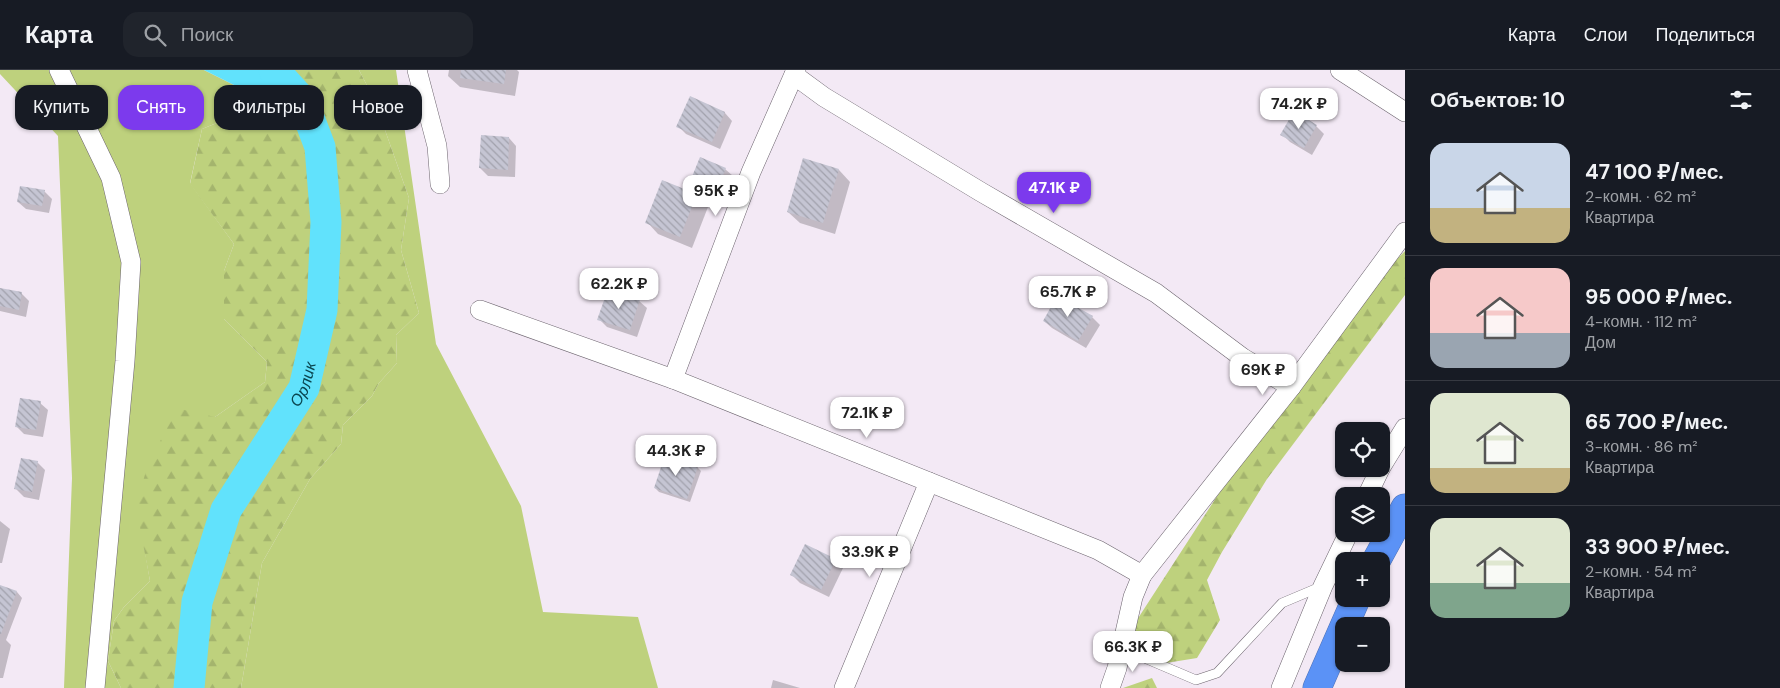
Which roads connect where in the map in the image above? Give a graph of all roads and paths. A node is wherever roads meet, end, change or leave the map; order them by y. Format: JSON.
{"nodes":[{"id":1,"x":59,"y":70,"type":"edge"},
{"id":2,"x":417,"y":70,"type":"edge"},
{"id":3,"x":1340,"y":70,"type":"edge"},
{"id":4,"x":795,"y":72,"type":"edge"},
{"id":5,"x":1405,"y":112,"type":"edge"},
{"id":6,"x":440,"y":184,"type":"dead end"},
{"id":7,"x":1405,"y":232,"type":"edge"},
{"id":8,"x":480,"y":310,"type":"dead end"},
{"id":9,"x":673,"y":379,"type":"junction"},
{"id":10,"x":1291,"y":388,"type":"junction"},
{"id":11,"x":1405,"y":428,"type":"edge"},
{"id":12,"x":1390,"y":453,"type":"edge"},
{"id":13,"x":929,"y":482,"type":"junction"},
{"id":14,"x":1405,"y":508,"type":"edge"},
{"id":15,"x":1344,"y":542,"type":"edge"},
{"id":16,"x":1381,"y":552,"type":"edge"},
{"id":17,"x":1142,"y":575,"type":"junction"},
{"id":18,"x":1323,"y":586,"type":"junction"},
{"id":19,"x":1352,"y":607,"type":"edge"},
{"id":20,"x":1121,"y":648,"type":"junction"},
{"id":21,"x":95,"y":688,"type":"edge"},
{"id":22,"x":844,"y":688,"type":"edge"},
{"id":23,"x":1110,"y":688,"type":"edge"},
{"id":24,"x":1281,"y":688,"type":"edge"},
{"id":25,"x":1317,"y":688,"type":"edge"}],
"edges":[{"from":1,"to":21,"type":"street"},
{"from":2,"to":6,"type":"street"},
{"from":3,"to":5,"type":"street"},
{"from":4,"to":9,"type":"street"},
{"from":4,"to":10,"type":"street"},
{"from":7,"to":10,"type":"street"},
{"from":8,"to":9,"type":"street"},
{"from":9,"to":13,"type":"street"},
{"from":10,"to":17,"type":"street"},
{"from":11,"to":12,"type":"street"},
{"from":13,"to":17,"type":"street"},
{"from":13,"to":22,"type":"street"},
{"from":14,"to":16,"type":"highway"},
{"from":15,"to":18,"type":"street"},
{"from":17,"to":20,"type":"street"},
{"from":18,"to":20,"type":"lane"},
{"from":18,"to":24,"type":"street"},
{"from":19,"to":25,"type":"highway"},
{"from":20,"to":23,"type":"street"}]}
